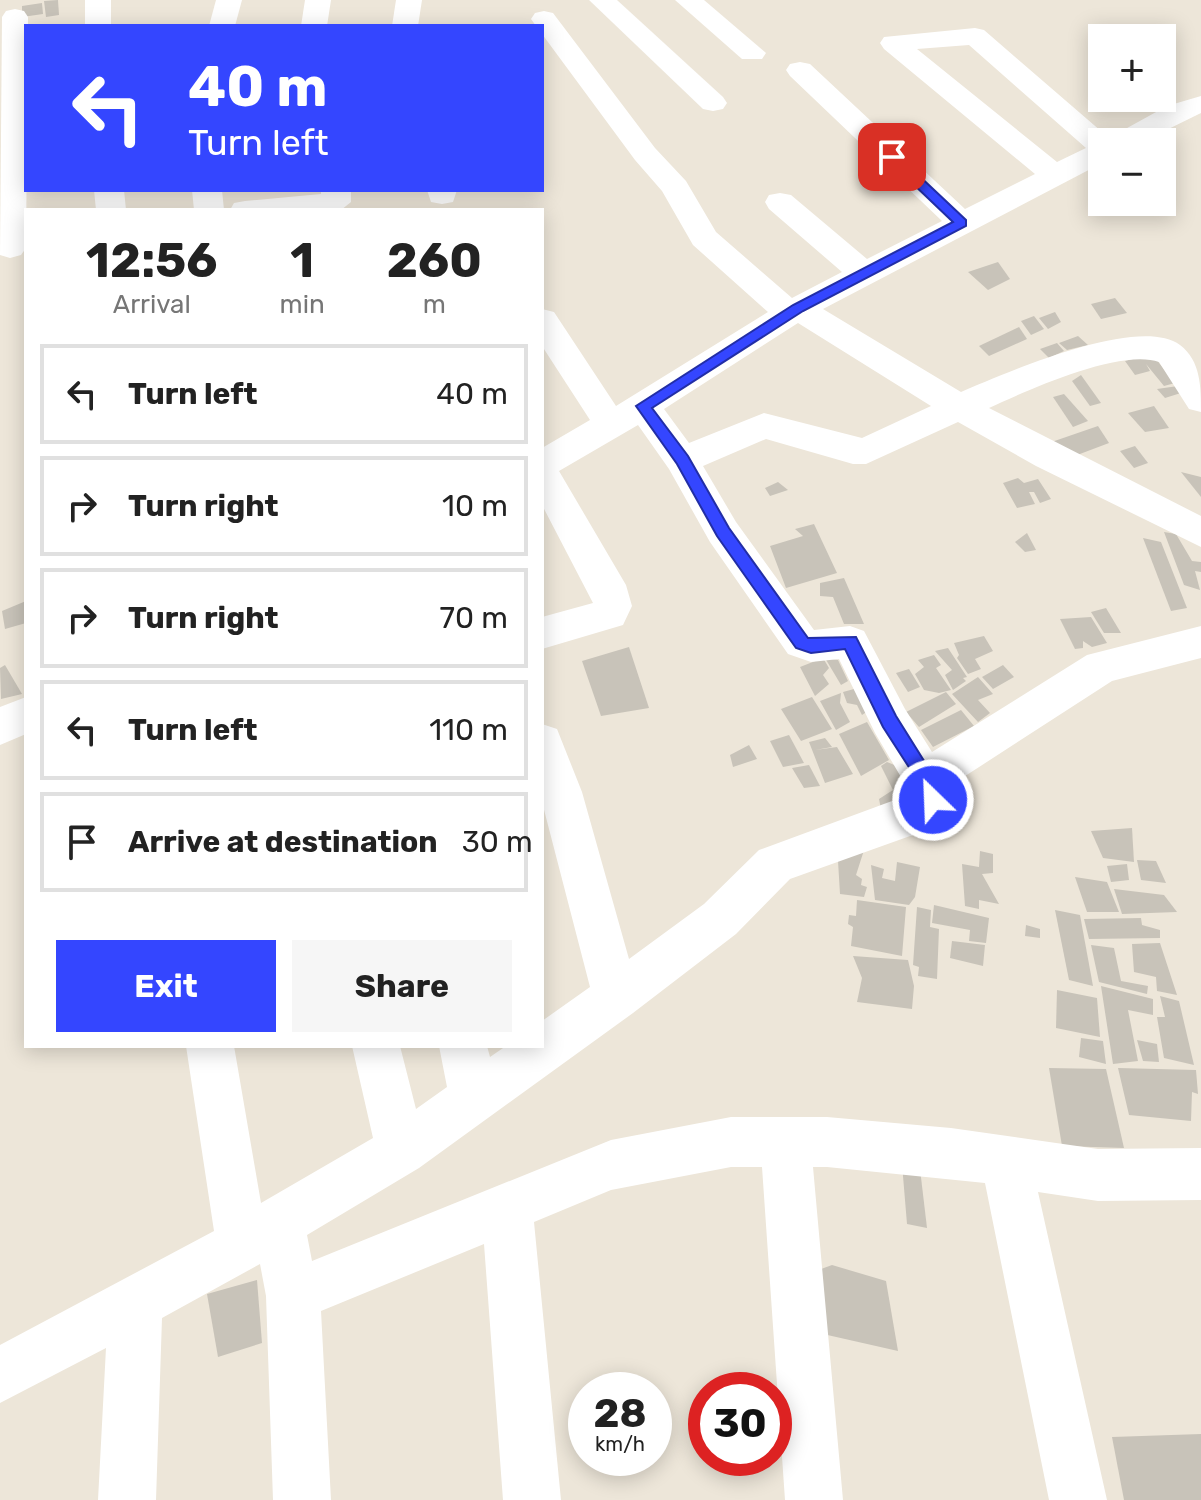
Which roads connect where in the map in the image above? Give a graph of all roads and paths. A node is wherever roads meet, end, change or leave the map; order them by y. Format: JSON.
{"nodes":[{"id":1,"x":98,"y":0,"type":"edge"},
{"id":2,"x":229,"y":0,"type":"edge"},
{"id":3,"x":318,"y":0,"type":"edge"},
{"id":4,"x":409,"y":0,"type":"edge"},
{"id":5,"x":688,"y":0,"type":"edge"},
{"id":6,"x":562,"y":7,"type":"edge"},
{"id":7,"x":15,"y":17,"type":"dead end"},
{"id":8,"x":98,"y":24,"type":"edge"},
{"id":9,"x":223,"y":24,"type":"edge"},
{"id":10,"x":314,"y":24,"type":"edge"},
{"id":11,"x":405,"y":24,"type":"edge"},
{"id":12,"x":752,"y":53,"type":"dead end"},
{"id":13,"x":800,"y":70,"type":"dead end"},
{"id":14,"x":713,"y":103,"type":"dead end"},
{"id":15,"x":1189,"y":108,"type":"edge"},
{"id":16,"x":1148,"y":128,"type":"edge"},
{"id":17,"x":1088,"y":137,"type":"edge"},
{"id":18,"x":1201,"y":138,"type":"edge"},
{"id":19,"x":1088,"y":157,"type":"edge"},
{"id":20,"x":1056,"y":176,"type":"junction"},
{"id":21,"x":336,"y":192,"type":"edge"},
{"id":22,"x":780,"y":202,"type":"dead end"},
{"id":23,"x":268,"y":208,"type":"edge"},
{"id":24,"x":962,"y":223,"type":"junction"},
{"id":25,"x":12,"y":248,"type":"edge"},
{"id":26,"x":863,"y":273,"type":"junction"},
{"id":27,"x":794,"y":311,"type":"junction"},
{"id":28,"x":544,"y":322,"type":"edge"},
{"id":29,"x":1201,"y":400,"type":"edge"},
{"id":30,"x":959,"y":407,"type":"junction"},
{"id":31,"x":627,"y":416,"type":"junction"},
{"id":32,"x":682,"y":460,"type":"junction"},
{"id":33,"x":544,"y":463,"type":"edge"},
{"id":34,"x":544,"y":476,"type":"edge"},
{"id":35,"x":1201,"y":533,"type":"edge"},
{"id":36,"x":544,"y":632,"type":"edge"},
{"id":37,"x":1201,"y":642,"type":"edge"},
{"id":38,"x":24,"y":715,"type":"edge"},
{"id":39,"x":0,"y":727,"type":"edge"},
{"id":40,"x":544,"y":747,"type":"edge"},
{"id":41,"x":932,"y":788,"type":"junction"},
{"id":42,"x":616,"y":997,"type":"junction"},
{"id":43,"x":211,"y":1048,"type":"edge"},
{"id":44,"x":376,"y":1048,"type":"edge"},
{"id":45,"x":463,"y":1048,"type":"edge"},
{"id":46,"x":474,"y":1098,"type":"junction"},
{"id":47,"x":785,"y":1142,"type":"junction"},
{"id":48,"x":401,"y":1150,"type":"junction"},
{"id":49,"x":1006,"y":1161,"type":"junction"},
{"id":50,"x":1201,"y":1174,"type":"edge"},
{"id":51,"x":507,"y":1209,"type":"junction"},
{"id":52,"x":260,"y":1234,"type":"junction"},
{"id":53,"x":293,"y":1296,"type":"junction"},
{"id":54,"x":135,"y":1304,"type":"junction"},
{"id":55,"x":0,"y":1375,"type":"edge"},
{"id":56,"x":127,"y":1500,"type":"edge"},
{"id":57,"x":302,"y":1500,"type":"edge"},
{"id":58,"x":532,"y":1500,"type":"edge"},
{"id":59,"x":814,"y":1500,"type":"edge"},
{"id":60,"x":1078,"y":1500,"type":"edge"}],
"edges":[{"from":1,"to":8,"type":"street"},
{"from":2,"to":9,"type":"street"},
{"from":3,"to":10,"type":"street"},
{"from":4,"to":11,"type":"street"},
{"from":5,"to":12,"type":"street"},
{"from":6,"to":14,"type":"street"},
{"from":6,"to":27,"type":"street"},
{"from":7,"to":25,"type":"street"},
{"from":13,"to":24,"type":"street"},
{"from":15,"to":16,"type":"street"},
{"from":15,"to":18,"type":"street"},
{"from":17,"to":20,"type":"street"},
{"from":19,"to":20,"type":"street"},
{"from":20,"to":24,"type":"street"},
{"from":21,"to":23,"type":"street"},
{"from":22,"to":26,"type":"street"},
{"from":24,"to":26,"type":"street"},
{"from":26,"to":27,"type":"street"},
{"from":27,"to":30,"type":"street"},
{"from":27,"to":31,"type":"street"},
{"from":28,"to":31,"type":"street"},
{"from":29,"to":30,"type":"street"},
{"from":30,"to":32,"type":"street"},
{"from":30,"to":35,"type":"street"},
{"from":31,"to":32,"type":"street"},
{"from":31,"to":33,"type":"street"},
{"from":32,"to":41,"type":"street"},
{"from":34,"to":36,"type":"street"},
{"from":37,"to":41,"type":"street"},
{"from":38,"to":39,"type":"street"},
{"from":40,"to":42,"type":"street"},
{"from":41,"to":42,"type":"street"},
{"from":42,"to":46,"type":"street"},
{"from":43,"to":52,"type":"street"},
{"from":44,"to":48,"type":"street"},
{"from":45,"to":46,"type":"street"},
{"from":46,"to":48,"type":"street"},
{"from":47,"to":49,"type":"street"},
{"from":47,"to":51,"type":"street"},
{"from":47,"to":59,"type":"street"},
{"from":48,"to":52,"type":"street"},
{"from":49,"to":50,"type":"street"},
{"from":49,"to":60,"type":"street"},
{"from":51,"to":53,"type":"street"},
{"from":51,"to":58,"type":"street"},
{"from":52,"to":53,"type":"street"},
{"from":52,"to":54,"type":"street"},
{"from":53,"to":57,"type":"street"},
{"from":54,"to":55,"type":"street"},
{"from":54,"to":56,"type":"street"}]}
